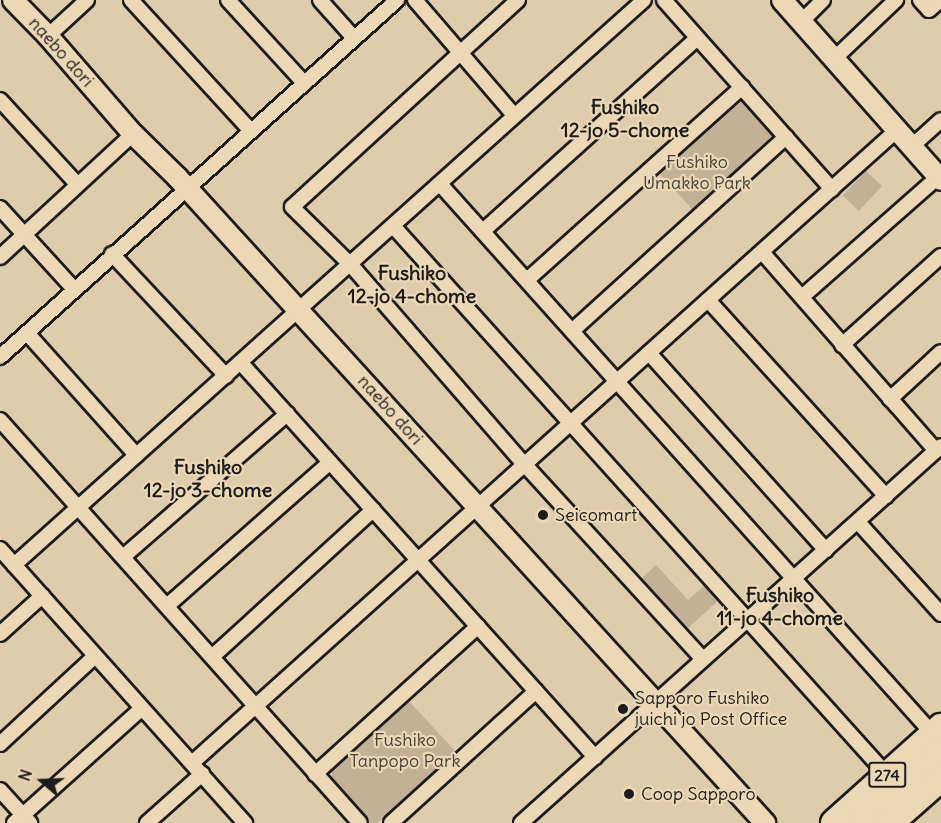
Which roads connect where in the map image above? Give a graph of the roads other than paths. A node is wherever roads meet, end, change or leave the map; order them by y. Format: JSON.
{"nodes":[{"id":1,"x":13,"y":0,"type":"edge"},
{"id":2,"x":87,"y":0,"type":"edge"},
{"id":3,"x":131,"y":0,"type":"edge"},
{"id":4,"x":228,"y":0,"type":"edge"},
{"id":5,"x":320,"y":0,"type":"edge"},
{"id":6,"x":397,"y":0,"type":"edge"},
{"id":7,"x":416,"y":0,"type":"edge"},
{"id":8,"x":518,"y":0,"type":"edge"},
{"id":9,"x":644,"y":0,"type":"edge"},
{"id":10,"x":664,"y":0,"type":"edge"},
{"id":11,"x":782,"y":0,"type":"edge"},
{"id":12,"x":823,"y":0,"type":"edge"},
{"id":13,"x":896,"y":0,"type":"edge"},
{"id":14,"x":920,"y":0,"type":"edge"},
{"id":15,"x":940,"y":0,"type":"edge"},
{"id":16,"x":801,"y":22,"type":"junction"},
{"id":17,"x":48,"y":36,"type":"junction"},
{"id":18,"x":354,"y":38,"type":"junction"},
{"id":19,"x":697,"y":38,"type":"junction"},
{"id":20,"x":459,"y":52,"type":"junction"},
{"id":21,"x":834,"y":59,"type":"junction"},
{"id":22,"x":304,"y":83,"type":"junction"},
{"id":23,"x":742,"y":87,"type":"junction"},
{"id":24,"x":0,"y":100,"type":"edge"},
{"id":25,"x":514,"y":116,"type":"junction"},
{"id":26,"x":941,"y":120,"type":"edge"},
{"id":27,"x":251,"y":131,"type":"junction"},
{"id":28,"x":896,"y":131,"type":"junction"},
{"id":29,"x":133,"y":134,"type":"junction"},
{"id":30,"x":786,"y":137,"type":"junction"},
{"id":31,"x":911,"y":147,"type":"junction"},
{"id":32,"x":940,"y":179,"type":"edge"},
{"id":33,"x":440,"y":184,"type":"junction"},
{"id":34,"x":78,"y":185,"type":"junction"},
{"id":35,"x":187,"y":187,"type":"junction"},
{"id":36,"x":832,"y":189,"type":"junction"},
{"id":37,"x":0,"y":208,"type":"edge"},
{"id":38,"x":394,"y":227,"type":"junction"},
{"id":39,"x":483,"y":231,"type":"junction"},
{"id":40,"x":25,"y":235,"type":"junction"},
{"id":41,"x":762,"y":252,"type":"junction"},
{"id":42,"x":112,"y":254,"type":"junction"},
{"id":43,"x":941,"y":256,"type":"edge"},
{"id":44,"x":0,"y":257,"type":"edge"},
{"id":45,"x":350,"y":264,"type":"junction"},
{"id":46,"x":527,"y":280,"type":"junction"},
{"id":47,"x":74,"y":289,"type":"junction"},
{"id":48,"x":803,"y":296,"type":"junction"},
{"id":49,"x":708,"y":300,"type":"junction"},
{"id":50,"x":299,"y":310,"type":"junction"},
{"id":51,"x":572,"y":332,"type":"junction"},
{"id":52,"x":27,"y":333,"type":"junction"},
{"id":53,"x":842,"y":345,"type":"junction"},
{"id":54,"x":941,"y":352,"type":"edge"},
{"id":55,"x":649,"y":353,"type":"junction"},
{"id":56,"x":0,"y":357,"type":"edge"},
{"id":57,"x":241,"y":363,"type":"junction"},
{"id":58,"x":226,"y":376,"type":"junction"},
{"id":59,"x":618,"y":381,"type":"junction"},
{"id":60,"x":890,"y":399,"type":"junction"},
{"id":61,"x":287,"y":414,"type":"junction"},
{"id":62,"x":0,"y":420,"type":"edge"},
{"id":63,"x":571,"y":424,"type":"junction"},
{"id":64,"x":939,"y":448,"type":"edge"},
{"id":65,"x":136,"y":455,"type":"junction"},
{"id":66,"x":330,"y":462,"type":"junction"},
{"id":67,"x":525,"y":465,"type":"junction"},
{"id":68,"x":886,"y":496,"type":"junction"},
{"id":69,"x":478,"y":507,"type":"junction"},
{"id":70,"x":79,"y":508,"type":"junction"},
{"id":71,"x":373,"y":510,"type":"junction"},
{"id":72,"x":858,"y":522,"type":"junction"},
{"id":73,"x":0,"y":549,"type":"edge"},
{"id":74,"x":826,"y":550,"type":"junction"},
{"id":75,"x":123,"y":557,"type":"junction"},
{"id":76,"x":418,"y":561,"type":"junction"},
{"id":77,"x":14,"y":565,"type":"junction"},
{"id":78,"x":794,"y":578,"type":"junction"},
{"id":79,"x":42,"y":597,"type":"junction"},
{"id":80,"x":168,"y":606,"type":"junction"},
{"id":81,"x":941,"y":614,"type":"edge"},
{"id":82,"x":746,"y":620,"type":"junction"},
{"id":83,"x":478,"y":626,"type":"junction"},
{"id":84,"x":0,"y":634,"type":"edge"},
{"id":85,"x":95,"y":656,"type":"junction"},
{"id":86,"x":213,"y":656,"type":"junction"},
{"id":87,"x":703,"y":659,"type":"junction"},
{"id":88,"x":536,"y":691,"type":"junction"},
{"id":89,"x":656,"y":702,"type":"junction"},
{"id":90,"x":257,"y":707,"type":"junction"},
{"id":91,"x":142,"y":708,"type":"junction"},
{"id":92,"x":938,"y":738,"type":"edge"},
{"id":93,"x":0,"y":744,"type":"edge"},
{"id":94,"x":596,"y":757,"type":"junction"},
{"id":95,"x":192,"y":763,"type":"junction"},
{"id":96,"x":202,"y":774,"type":"junction"},
{"id":97,"x":315,"y":774,"type":"junction"},
{"id":98,"x":887,"y":775,"type":"junction"},
{"id":99,"x":941,"y":778,"type":"edge"},
{"id":100,"x":941,"y":789,"type":"edge"},
{"id":101,"x":0,"y":790,"type":"edge"},
{"id":102,"x":22,"y":820,"type":"edge"},
{"id":103,"x":147,"y":823,"type":"edge"},
{"id":104,"x":245,"y":823,"type":"edge"},
{"id":105,"x":360,"y":823,"type":"edge"},
{"id":106,"x":391,"y":823,"type":"edge"},
{"id":107,"x":521,"y":823,"type":"edge"},
{"id":108,"x":765,"y":823,"type":"edge"},
{"id":109,"x":834,"y":823,"type":"edge"},
{"id":110,"x":862,"y":823,"type":"edge"},
{"id":111,"x":890,"y":823,"type":"edge"},
{"id":112,"x":902,"y":823,"type":"edge"}],
"edges":[{"from":1,"to":17,"type":"street","name":"naebo dori"},
{"from":2,"to":17,"type":"street"},
{"from":3,"to":27,"type":"street"},
{"from":4,"to":22,"type":"street"},
{"from":5,"to":18,"type":"street"},
{"from":6,"to":18,"type":"street"},
{"from":7,"to":20,"type":"street"},
{"from":8,"to":20,"type":"street"},
{"from":9,"to":25,"type":"street"},
{"from":10,"to":19,"type":"street"},
{"from":11,"to":16,"type":"street"},
{"from":12,"to":16,"type":"street"},
{"from":13,"to":21,"type":"street"},
{"from":14,"to":15,"type":"street"},
{"from":16,"to":21,"type":"street"},
{"from":17,"to":29,"type":"street","name":"naebo dori"},
{"from":18,"to":22,"type":"street"},
{"from":19,"to":23,"type":"street"},
{"from":19,"to":39,"type":"street"},
{"from":20,"to":25,"type":"street"},
{"from":20,"to":45,"type":"street"},
{"from":21,"to":28,"type":"street"},
{"from":22,"to":27,"type":"street"},
{"from":23,"to":30,"type":"street"},
{"from":23,"to":46,"type":"street"},
{"from":24,"to":34,"type":"street"},
{"from":25,"to":33,"type":"street"},
{"from":26,"to":31,"type":"street"},
{"from":27,"to":35,"type":"street"},
{"from":28,"to":31,"type":"street"},
{"from":28,"to":36,"type":"street"},
{"from":29,"to":34,"type":"street"},
{"from":29,"to":35,"type":"street","name":"naebo dori"},
{"from":30,"to":36,"type":"street"},
{"from":30,"to":51,"type":"street"},
{"from":31,"to":32,"type":"street"},
{"from":32,"to":48,"type":"street"},
{"from":33,"to":38,"type":"street"},
{"from":33,"to":39,"type":"street"},
{"from":34,"to":40,"type":"street"},
{"from":35,"to":42,"type":"street"},
{"from":35,"to":50,"type":"street","name":"naebo dori"},
{"from":36,"to":41,"type":"street"},
{"from":37,"to":40,"type":"street"},
{"from":38,"to":45,"type":"street"},
{"from":38,"to":63,"type":"street"},
{"from":39,"to":46,"type":"street"},
{"from":40,"to":44,"type":"street"},
{"from":40,"to":47,"type":"street"},
{"from":41,"to":48,"type":"street"},
{"from":41,"to":49,"type":"street"},
{"from":42,"to":47,"type":"street"},
{"from":42,"to":58,"type":"street"},
{"from":43,"to":53,"type":"street"},
{"from":45,"to":50,"type":"street"},
{"from":45,"to":67,"type":"street"},
{"from":46,"to":51,"type":"street"},
{"from":47,"to":52,"type":"street"},
{"from":48,"to":53,"type":"street"},
{"from":49,"to":55,"type":"street"},
{"from":49,"to":68,"type":"street"},
{"from":50,"to":57,"type":"street"},
{"from":50,"to":69,"type":"street","name":"naebo dori"},
{"from":51,"to":59,"type":"street"},
{"from":52,"to":56,"type":"street"},
{"from":52,"to":65,"type":"street"},
{"from":53,"to":60,"type":"street"},
{"from":54,"to":60,"type":"street"},
{"from":55,"to":59,"type":"street"},
{"from":55,"to":74,"type":"street"},
{"from":57,"to":58,"type":"street"},
{"from":57,"to":61,"type":"street"},
{"from":58,"to":65,"type":"street"},
{"from":59,"to":63,"type":"street"},
{"from":59,"to":78,"type":"street"},
{"from":60,"to":64,"type":"street"},
{"from":61,"to":66,"type":"street"},
{"from":61,"to":75,"type":"street"},
{"from":62,"to":70,"type":"street"},
{"from":63,"to":67,"type":"street"},
{"from":63,"to":82,"type":"street"},
{"from":64,"to":68,"type":"street"},
{"from":65,"to":70,"type":"street"},
{"from":66,"to":71,"type":"street"},
{"from":66,"to":80,"type":"street"},
{"from":67,"to":69,"type":"street"},
{"from":67,"to":87,"type":"street"},
{"from":68,"to":72,"type":"street"},
{"from":69,"to":76,"type":"street"},
{"from":69,"to":89,"type":"street","name":"naebo dori"},
{"from":70,"to":75,"type":"street"},
{"from":70,"to":77,"type":"street"},
{"from":71,"to":76,"type":"street"},
{"from":71,"to":86,"type":"street"},
{"from":72,"to":74,"type":"street"},
{"from":72,"to":81,"type":"street"},
{"from":73,"to":77,"type":"street"},
{"from":74,"to":78,"type":"street"},
{"from":75,"to":80,"type":"street"},
{"from":76,"to":83,"type":"street"},
{"from":76,"to":90,"type":"street"},
{"from":77,"to":79,"type":"street"},
{"from":78,"to":82,"type":"street"},
{"from":78,"to":92,"type":"street"},
{"from":79,"to":84,"type":"street"},
{"from":79,"to":85,"type":"street"},
{"from":80,"to":86,"type":"street"},
{"from":82,"to":87,"type":"street"},
{"from":82,"to":98,"type":"street"},
{"from":83,"to":88,"type":"street"},
{"from":83,"to":97,"type":"street"},
{"from":85,"to":91,"type":"street"},
{"from":85,"to":93,"type":"street"},
{"from":86,"to":90,"type":"street"},
{"from":87,"to":89,"type":"street"},
{"from":88,"to":94,"type":"street"},
{"from":88,"to":106,"type":"street"},
{"from":89,"to":94,"type":"street"},
{"from":89,"to":108,"type":"street","name":"naebo dori"},
{"from":90,"to":95,"type":"street"},
{"from":90,"to":97,"type":"street"},
{"from":91,"to":95,"type":"street"},
{"from":91,"to":102,"type":"street"},
{"from":92,"to":98,"type":"highway","number":"274"},
{"from":92,"to":110,"type":"highway"},
{"from":94,"to":107,"type":"street"},
{"from":95,"to":96,"type":"street"},
{"from":96,"to":103,"type":"street"},
{"from":96,"to":104,"type":"street"},
{"from":97,"to":105,"type":"street"},
{"from":98,"to":109,"type":"highway","number":"274"},
{"from":99,"to":111,"type":"highway"},
{"from":100,"to":112,"type":"highway","number":"274"},
{"from":101,"to":102,"type":"street"}]}
